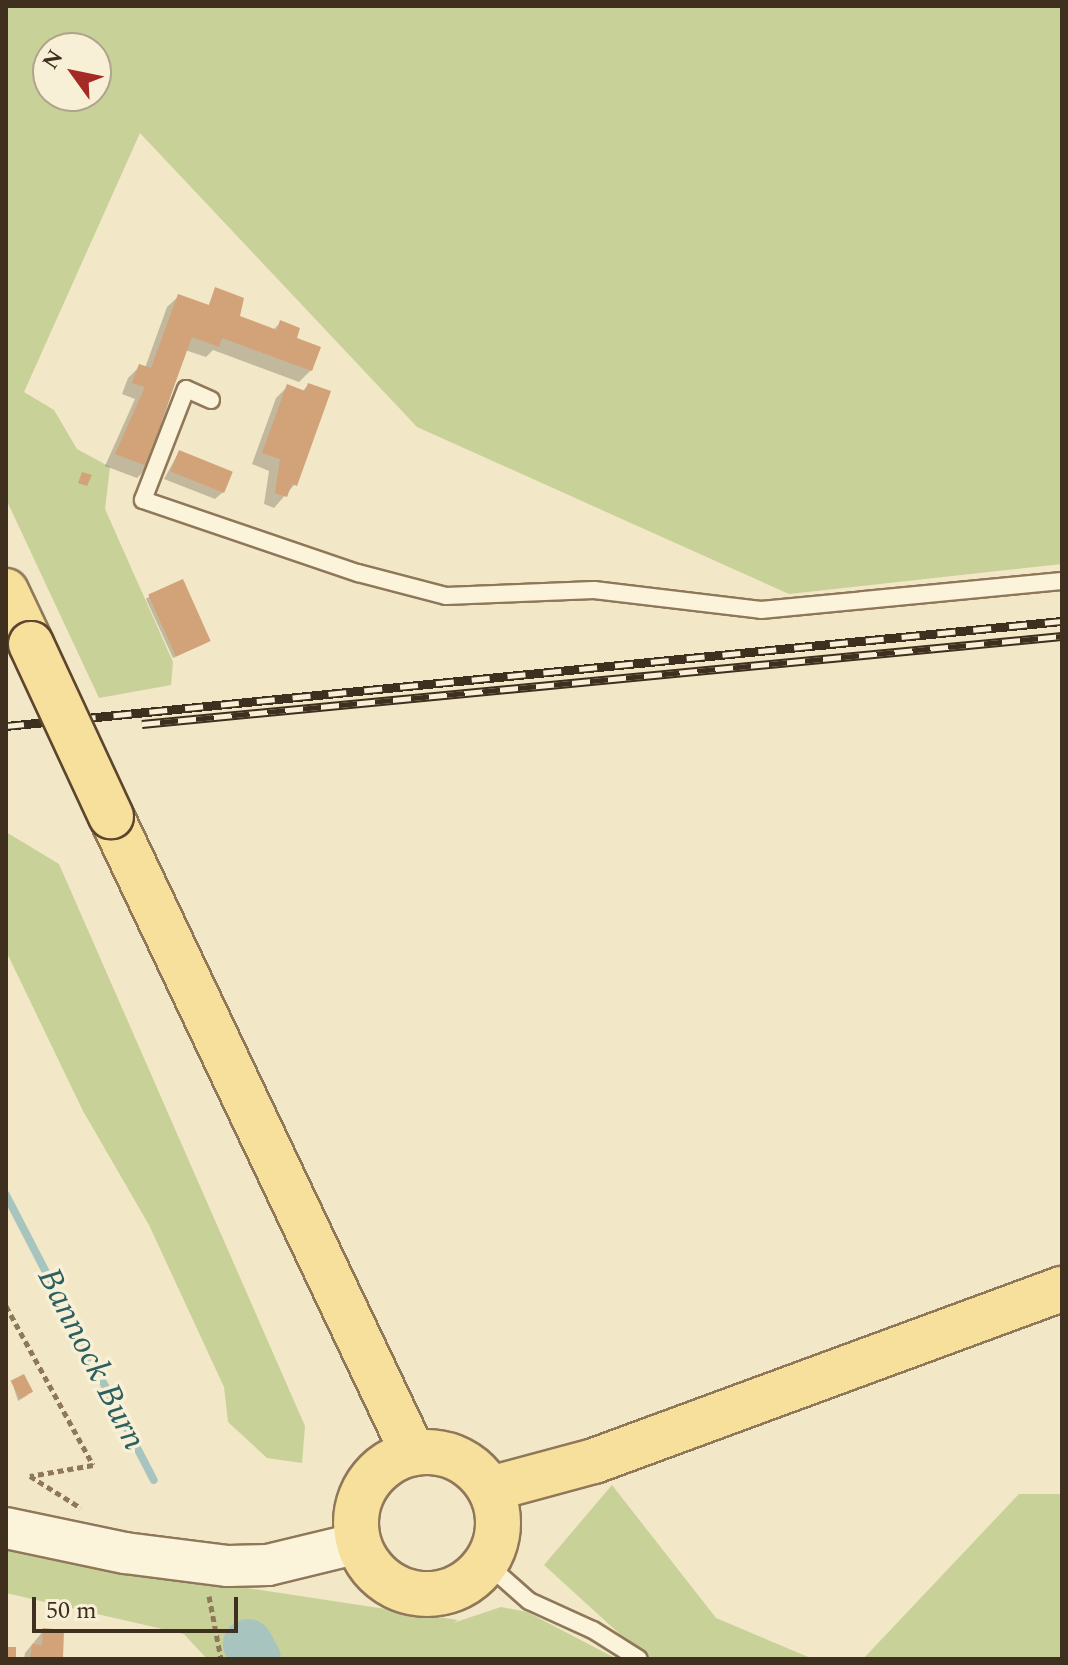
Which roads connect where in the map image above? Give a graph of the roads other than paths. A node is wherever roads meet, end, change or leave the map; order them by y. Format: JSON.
{"nodes":[{"id":1,"x":211,"y":400,"type":"dead end"},
{"id":2,"x":1062,"y":581,"type":"edge"},
{"id":3,"x":6,"y":591,"type":"edge"},
{"id":4,"x":1062,"y":1289,"type":"edge"},
{"id":5,"x":400,"y":1458,"type":"junction"},
{"id":6,"x":594,"y":1461,"type":"junction"},
{"id":7,"x":490,"y":1489,"type":"junction"},
{"id":8,"x":6,"y":1528,"type":"edge"},
{"id":9,"x":359,"y":1543,"type":"junction"},
{"id":10,"x":492,"y":1549,"type":"junction"},
{"id":11,"x":639,"y":1659,"type":"edge"}],
"edges":[{"from":1,"to":2,"type":"lane"},
{"from":3,"to":5,"type":"main road","bridge":true},
{"from":4,"to":6,"type":"main road"},
{"from":5,"to":7,"type":"main road"},
{"from":5,"to":9,"type":"main road"},
{"from":6,"to":7,"type":"main road"},
{"from":6,"to":10,"type":"main road"},
{"from":7,"to":10,"type":"main road"},
{"from":8,"to":9,"type":"street"},
{"from":9,"to":10,"type":"main road"},
{"from":10,"to":11,"type":"lane"}]}
